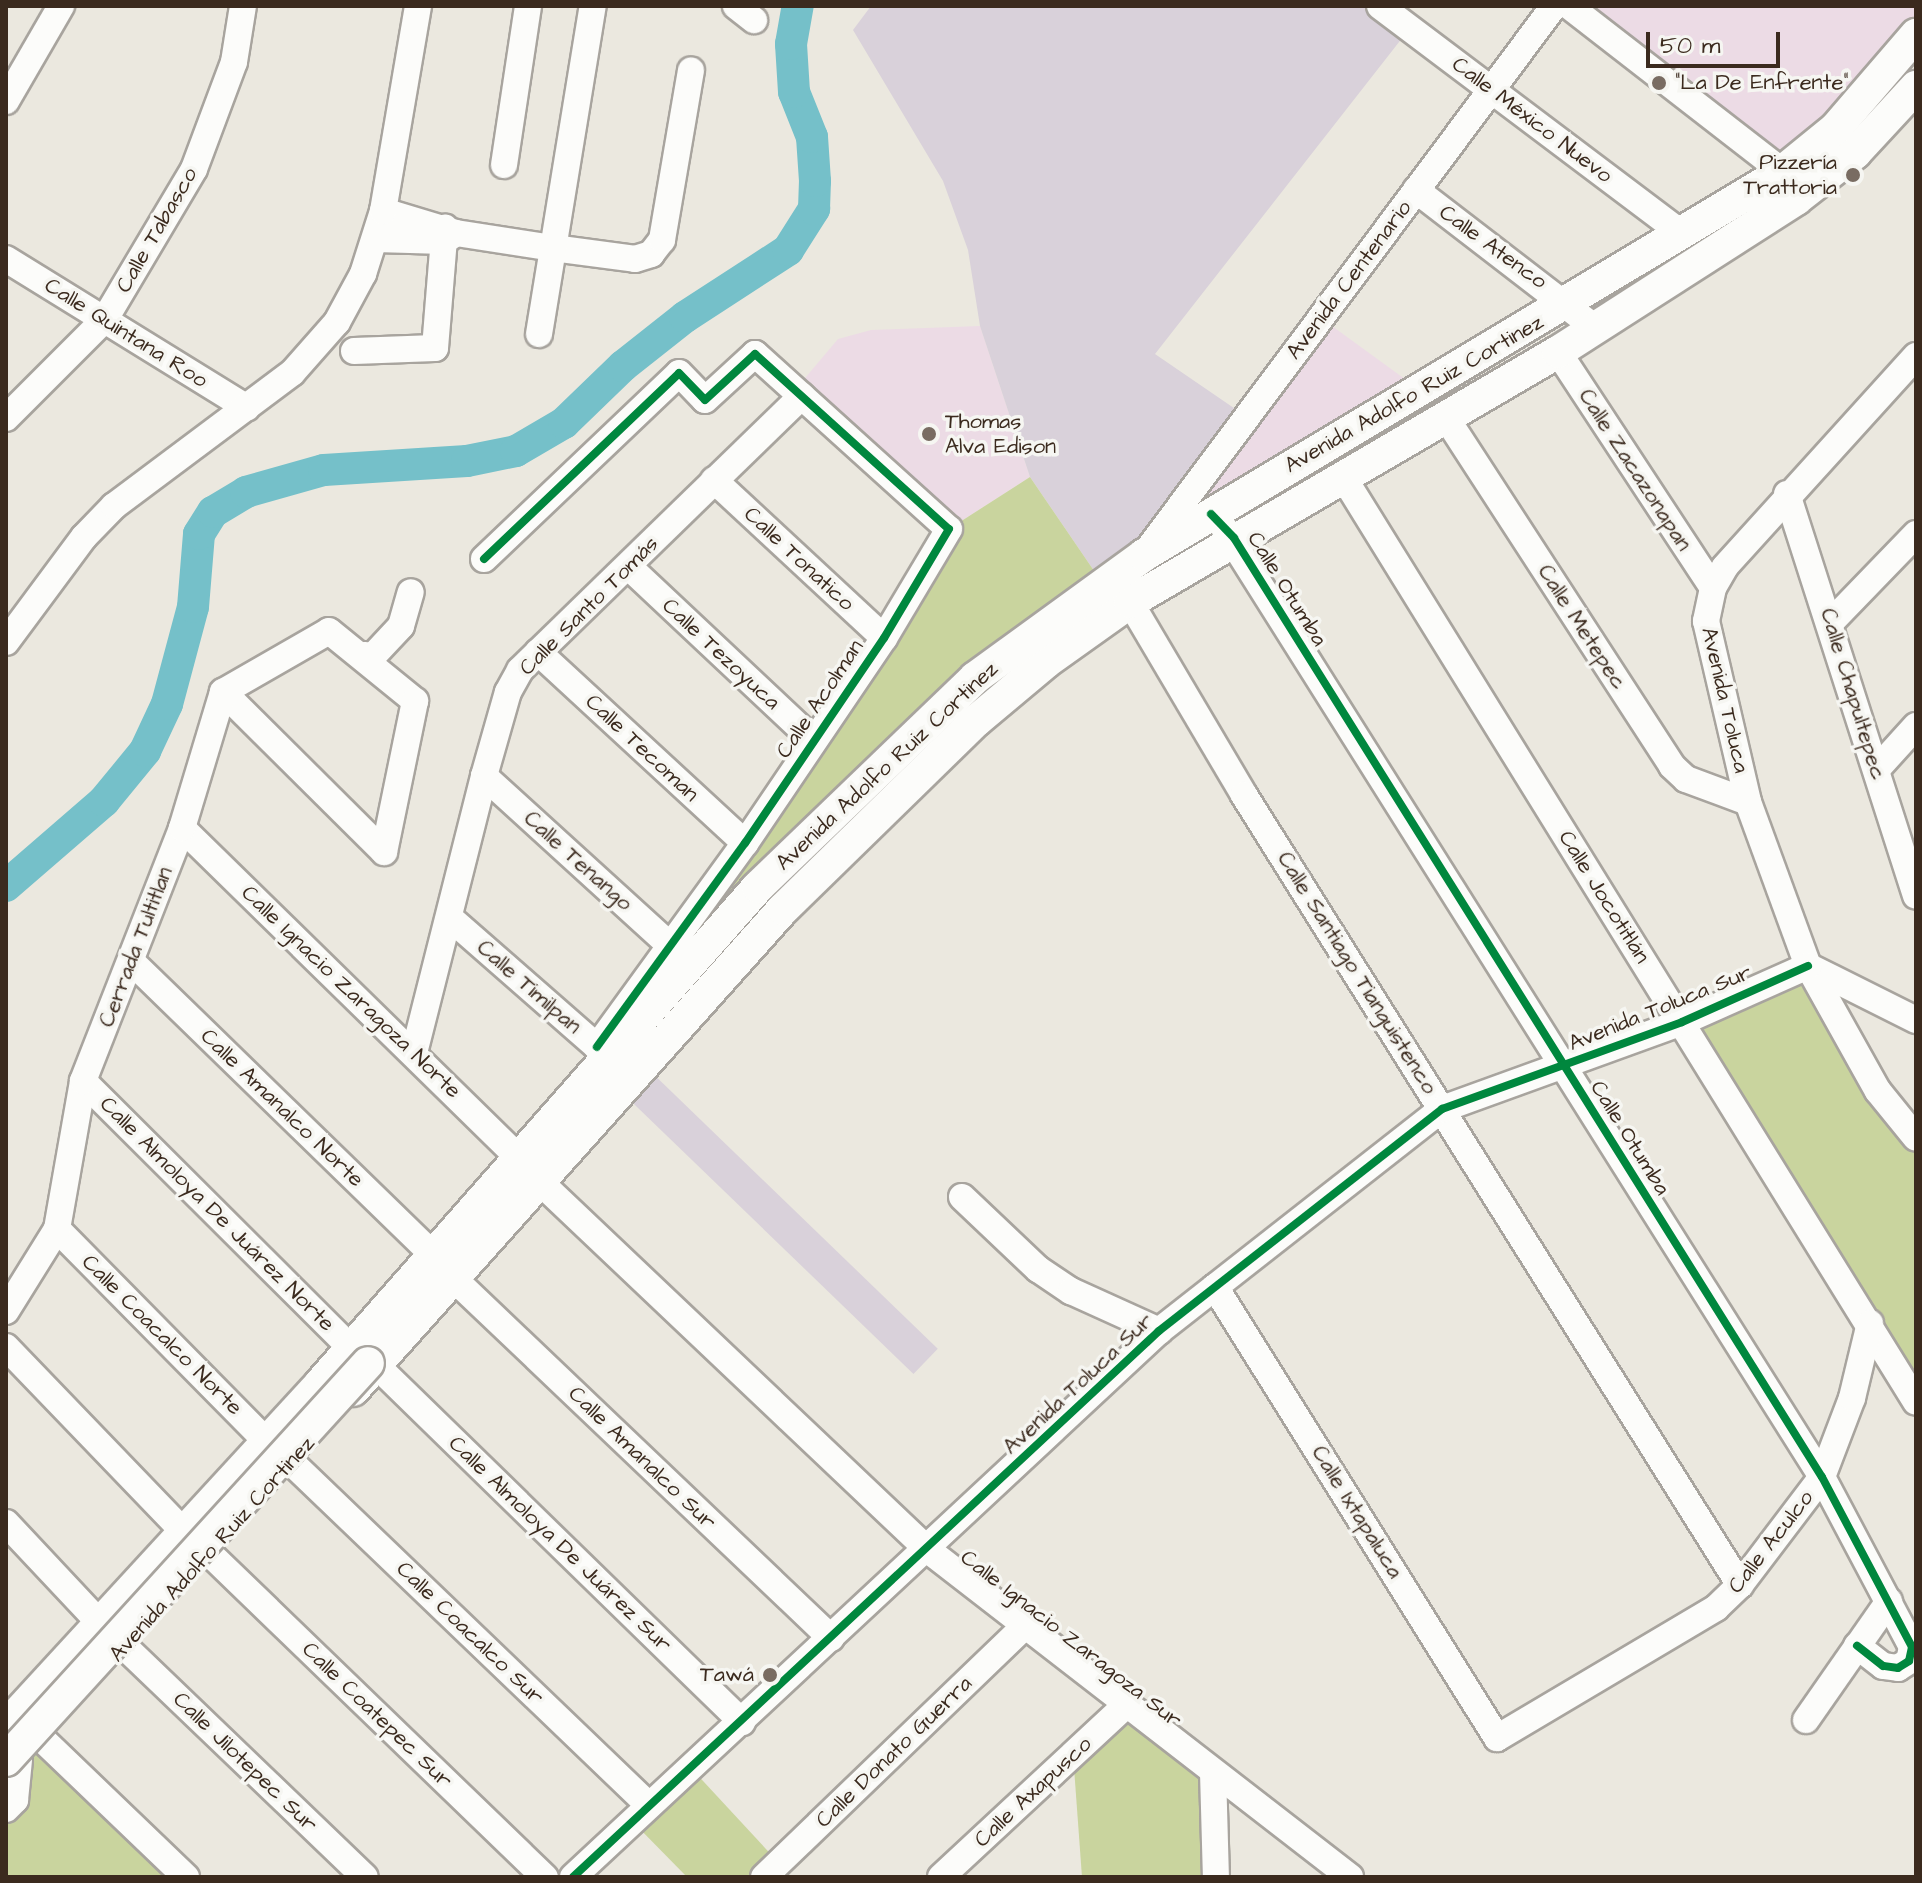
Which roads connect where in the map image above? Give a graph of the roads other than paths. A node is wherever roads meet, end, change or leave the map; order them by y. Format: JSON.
{"nodes":[{"id":1,"x":61,"y":6,"type":"edge"},
{"id":2,"x":243,"y":6,"type":"edge"},
{"id":3,"x":418,"y":6,"type":"edge"},
{"id":4,"x":528,"y":6,"type":"edge"},
{"id":5,"x":593,"y":6,"type":"edge"},
{"id":6,"x":1380,"y":6,"type":"edge"},
{"id":7,"x":1554,"y":6,"type":"edge"},
{"id":8,"x":1569,"y":6,"type":"edge"},
{"id":9,"x":1916,"y":35,"type":"edge"},
{"id":10,"x":691,"y":70,"type":"dead end"},
{"id":11,"x":1916,"y":87,"type":"edge"},
{"id":12,"x":1492,"y":89,"type":"junction"},
{"id":13,"x":6,"y":101,"type":"edge"},
{"id":14,"x":504,"y":165,"type":"dead end"},
{"id":15,"x":1781,"y":173,"type":"junction"},
{"id":16,"x":1416,"y":190,"type":"junction"},
{"id":17,"x":1808,"y":191,"type":"junction"},
{"id":18,"x":383,"y":211,"type":"junction"},
{"id":19,"x":448,"y":234,"type":"junction"},
{"id":20,"x":1683,"y":234,"type":"junction"},
{"id":21,"x":376,"y":239,"type":"junction"},
{"id":22,"x":553,"y":248,"type":"junction"},
{"id":23,"x":6,"y":259,"type":"edge"},
{"id":24,"x":1570,"y":304,"type":"junction"},
{"id":25,"x":105,"y":319,"type":"junction"},
{"id":26,"x":1595,"y":328,"type":"junction"},
{"id":27,"x":539,"y":334,"type":"dead end"},
{"id":28,"x":354,"y":351,"type":"dead end"},
{"id":29,"x":1558,"y":352,"type":"junction"},
{"id":30,"x":1916,"y":356,"type":"edge"},
{"id":31,"x":802,"y":396,"type":"junction"},
{"id":32,"x":247,"y":408,"type":"junction"},
{"id":33,"x":1445,"y":416,"type":"junction"},
{"id":34,"x":6,"y":418,"type":"edge"},
{"id":35,"x":1342,"y":475,"type":"junction"},
{"id":36,"x":714,"y":480,"type":"junction"},
{"id":37,"x":1787,"y":494,"type":"junction"},
{"id":38,"x":1211,"y":514,"type":"junction"},
{"id":39,"x":1916,"y":534,"type":"edge"},
{"id":40,"x":1234,"y":538,"type":"junction"},
{"id":41,"x":1144,"y":555,"type":"junction"},
{"id":42,"x":484,"y":559,"type":"dead end"},
{"id":43,"x":629,"y":567,"type":"junction"},
{"id":44,"x":1713,"y":588,"type":"junction"},
{"id":45,"x":411,"y":592,"type":"dead end"},
{"id":46,"x":1130,"y":602,"type":"junction"},
{"id":47,"x":1832,"y":621,"type":"junction"},
{"id":48,"x":401,"y":626,"type":"junction"},
{"id":49,"x":884,"y":638,"type":"junction"},
{"id":50,"x":6,"y":642,"type":"edge"},
{"id":51,"x":538,"y":652,"type":"junction"},
{"id":52,"x":364,"y":655,"type":"junction"},
{"id":53,"x":386,"y":675,"type":"junction"},
{"id":54,"x":975,"y":678,"type":"junction"},
{"id":55,"x":223,"y":692,"type":"junction"},
{"id":56,"x":995,"y":704,"type":"junction"},
{"id":57,"x":1916,"y":726,"type":"edge"},
{"id":58,"x":813,"y":740,"type":"junction"},
{"id":59,"x":1877,"y":769,"type":"junction"},
{"id":60,"x":484,"y":776,"type":"junction"},
{"id":61,"x":1748,"y":802,"type":"junction"},
{"id":62,"x":182,"y":828,"type":"junction"},
{"id":63,"x":745,"y":843,"type":"junction"},
{"id":64,"x":1916,"y":896,"type":"edge"},
{"id":65,"x":450,"y":918,"type":"junction"},
{"id":66,"x":671,"y":946,"type":"junction"},
{"id":67,"x":132,"y":962,"type":"junction"},
{"id":68,"x":1808,"y":966,"type":"junction"},
{"id":69,"x":1916,"y":1020,"type":"edge"},
{"id":70,"x":1682,"y":1022,"type":"junction"},
{"id":71,"x":603,"y":1052,"type":"junction"},
{"id":72,"x":414,"y":1053,"type":"junction"},
{"id":73,"x":1564,"y":1066,"type":"junction"},
{"id":74,"x":83,"y":1081,"type":"junction"},
{"id":75,"x":1442,"y":1109,"type":"junction"},
{"id":76,"x":1916,"y":1138,"type":"edge"},
{"id":77,"x":518,"y":1157,"type":"junction"},
{"id":78,"x":540,"y":1182,"type":"junction"},
{"id":79,"x":962,"y":1197,"type":"dead end"},
{"id":80,"x":57,"y":1229,"type":"junction"},
{"id":81,"x":432,"y":1254,"type":"junction"},
{"id":82,"x":453,"y":1278,"type":"junction"},
{"id":83,"x":1215,"y":1287,"type":"junction"},
{"id":84,"x":6,"y":1311,"type":"edge"},
{"id":85,"x":1870,"y":1323,"type":"junction"},
{"id":86,"x":1159,"y":1331,"type":"junction"},
{"id":87,"x":6,"y":1347,"type":"edge"},
{"id":88,"x":363,"y":1358,"type":"junction"},
{"id":89,"x":1916,"y":1402,"type":"edge"},
{"id":90,"x":279,"y":1452,"type":"junction"},
{"id":91,"x":1822,"y":1477,"type":"junction"},
{"id":92,"x":227,"y":1485,"type":"junction"},
{"id":93,"x":250,"y":1508,"type":"junction"},
{"id":94,"x":6,"y":1523,"type":"edge"},
{"id":95,"x":184,"y":1532,"type":"junction"},
{"id":96,"x":928,"y":1550,"type":"junction"},
{"id":97,"x":209,"y":1553,"type":"junction"},
{"id":98,"x":1740,"y":1585,"type":"junction"},
{"id":99,"x":1889,"y":1601,"type":"junction"},
{"id":100,"x":101,"y":1624,"type":"junction"},
{"id":101,"x":1024,"y":1627,"type":"junction"},
{"id":102,"x":831,"y":1638,"type":"junction"},
{"id":103,"x":1857,"y":1646,"type":"junction"},
{"id":104,"x":125,"y":1647,"type":"junction"},
{"id":105,"x":1125,"y":1706,"type":"junction"},
{"id":106,"x":1806,"y":1720,"type":"dead end"},
{"id":107,"x":742,"y":1722,"type":"junction"},
{"id":108,"x":12,"y":1736,"type":"edge"},
{"id":109,"x":1497,"y":1738,"type":"joint"},
{"id":110,"x":1213,"y":1772,"type":"junction"},
{"id":111,"x":649,"y":1805,"type":"junction"},
{"id":112,"x":6,"y":1809,"type":"edge"},
{"id":113,"x":186,"y":1877,"type":"edge"},
{"id":114,"x":365,"y":1877,"type":"edge"},
{"id":115,"x":545,"y":1877,"type":"edge"},
{"id":116,"x":573,"y":1877,"type":"edge"},
{"id":117,"x":764,"y":1877,"type":"edge"},
{"id":118,"x":941,"y":1877,"type":"edge"},
{"id":119,"x":1216,"y":1877,"type":"edge"},
{"id":120,"x":1350,"y":1877,"type":"edge"}],
"edges":[{"from":1,"to":13,"type":"street"},
{"from":2,"to":25,"type":"street","name":"Calle Tabasco"},
{"from":3,"to":18,"type":"street"},
{"from":4,"to":14,"type":"street"},
{"from":5,"to":22,"type":"street"},
{"from":6,"to":12,"type":"street","name":"Calle México Nuevo"},
{"from":7,"to":12,"type":"street","name":"Avenida Centenario"},
{"from":8,"to":15,"type":"street"},
{"from":9,"to":15,"type":"main road","name":"Avenida Adolfo Ruiz Cortinez"},
{"from":10,"to":22,"type":"street"},
{"from":11,"to":17,"type":"main road","name":"Avenida Adolfo Ruiz Cortinez"},
{"from":12,"to":16,"type":"street","name":"Avenida Centenario"},
{"from":12,"to":20,"type":"street","name":"Calle México Nuevo"},
{"from":15,"to":17,"type":"street"},
{"from":15,"to":20,"type":"main road","name":"Avenida Adolfo Ruiz Cortinez"},
{"from":16,"to":24,"type":"street","name":"Calle Atenco"},
{"from":16,"to":41,"type":"street","name":"Avenida Centenario"},
{"from":17,"to":26,"type":"main road","name":"Avenida Adolfo Ruiz Cortinez"},
{"from":18,"to":19,"type":"street"},
{"from":18,"to":21,"type":"street"},
{"from":19,"to":21,"type":"street"},
{"from":19,"to":22,"type":"street"},
{"from":19,"to":28,"type":"street"},
{"from":20,"to":24,"type":"main road","name":"Avenida Adolfo Ruiz Cortinez"},
{"from":21,"to":32,"type":"street"},
{"from":22,"to":27,"type":"street"},
{"from":23,"to":25,"type":"street","name":"Calle Quintana Roo"},
{"from":24,"to":26,"type":"street","name":"Calle Atenco"},
{"from":24,"to":38,"type":"main road","name":"Avenida Adolfo Ruiz Cortinez"},
{"from":25,"to":32,"type":"street","name":"Calle Quintana Roo"},
{"from":25,"to":34,"type":"street","name":"Calle Tabasco"},
{"from":26,"to":29,"type":"main road","name":"Avenida Adolfo Ruiz Cortinez"},
{"from":29,"to":33,"type":"main road","name":"Avenida Adolfo Ruiz Cortinez"},
{"from":29,"to":44,"type":"street","name":"Calle Zacazonapan"},
{"from":30,"to":37,"type":"street"},
{"from":31,"to":36,"type":"street","name":"Calle Santo Tomás"},
{"from":31,"to":42,"type":"street"},
{"from":31,"to":49,"type":"street","name":"Calle Acolman"},
{"from":32,"to":50,"type":"street"},
{"from":33,"to":35,"type":"main road","name":"Avenida Adolfo Ruiz Cortinez"},
{"from":33,"to":61,"type":"street","name":"Calle Metepec"},
{"from":35,"to":40,"type":"main road","name":"Avenida Adolfo Ruiz Cortinez"},
{"from":35,"to":70,"type":"street","name":"Calle Jocotitlán"},
{"from":36,"to":43,"type":"street","name":"Calle Santo Tomás"},
{"from":36,"to":49,"type":"street","name":"Calle Tonatico"},
{"from":37,"to":44,"type":"street"},
{"from":37,"to":47,"type":"street","name":"Calle Chapultepec"},
{"from":38,"to":40,"type":"street","name":"Calle Otumba"},
{"from":38,"to":41,"type":"main road","name":"Avenida Adolfo Ruiz Cortinez"},
{"from":39,"to":47,"type":"street"},
{"from":40,"to":46,"type":"main road","name":"Avenida Adolfo Ruiz Cortinez"},
{"from":40,"to":73,"type":"street","name":"Calle Otumba"},
{"from":41,"to":54,"type":"main road","name":"Avenida Adolfo Ruiz Cortinez"},
{"from":43,"to":51,"type":"street","name":"Calle Santo Tomás"},
{"from":43,"to":58,"type":"street","name":"Calle Tezoyuca"},
{"from":44,"to":61,"type":"street","name":"Avenida Toluca"},
{"from":45,"to":48,"type":"street"},
{"from":46,"to":56,"type":"main road","name":"Avenida Adolfo Ruiz Cortinez"},
{"from":46,"to":75,"type":"street","name":"Calle Santiago Tianguistenco"},
{"from":47,"to":59,"type":"street","name":"Calle Chapultepec"},
{"from":48,"to":52,"type":"street"},
{"from":48,"to":53,"type":"street"},
{"from":49,"to":58,"type":"street","name":"Calle Acolman"},
{"from":51,"to":60,"type":"street","name":"Calle Santo Tomás"},
{"from":51,"to":63,"type":"street","name":"Calle Tecoman"},
{"from":52,"to":53,"type":"street"},
{"from":52,"to":55,"type":"street"},
{"from":53,"to":55,"type":"street"},
{"from":54,"to":56,"type":"main road"},
{"from":54,"to":71,"type":"main road","name":"Avenida Adolfo Ruiz Cortinez"},
{"from":55,"to":62,"type":"street","name":"Cerrada Tultitlan"},
{"from":56,"to":78,"type":"main road","name":"Avenida Adolfo Ruiz Cortinez"},
{"from":57,"to":59,"type":"street"},
{"from":58,"to":63,"type":"street","name":"Calle Acolman"},
{"from":59,"to":64,"type":"street","name":"Calle Chapultepec"},
{"from":60,"to":65,"type":"street","name":"Calle Santo Tomás"},
{"from":60,"to":66,"type":"street","name":"Calle Tenango"},
{"from":61,"to":68,"type":"street","name":"Avenida Toluca"},
{"from":62,"to":67,"type":"street","name":"Cerrada Tultitlan"},
{"from":62,"to":72,"type":"street","name":"Calle Ignacio Zaragoza Norte"},
{"from":63,"to":66,"type":"street","name":"Calle Acolman"},
{"from":65,"to":71,"type":"street","name":"Calle Timilpan"},
{"from":65,"to":72,"type":"street","name":"Calle Santo Tomás"},
{"from":66,"to":71,"type":"street","name":"Calle Acolman"},
{"from":67,"to":74,"type":"street","name":"Cerrada Tultitlan"},
{"from":67,"to":81,"type":"street","name":"Calle Amanalco Norte"},
{"from":68,"to":69,"type":"street"},
{"from":68,"to":70,"type":"street","name":"Avenida Toluca Sur"},
{"from":68,"to":76,"type":"street","name":"Avenida Toluca"},
{"from":70,"to":73,"type":"street","name":"Avenida Toluca Sur"},
{"from":70,"to":85,"type":"street","name":"Calle Jocotitlán"},
{"from":71,"to":77,"type":"main road","name":"Avenida Adolfo Ruiz Cortinez"},
{"from":72,"to":77,"type":"street","name":"Calle Ignacio Zaragoza Norte"},
{"from":73,"to":75,"type":"street","name":"Avenida Toluca Sur"},
{"from":73,"to":91,"type":"street","name":"Calle Otumba"},
{"from":74,"to":80,"type":"street","name":"Cerrada Tultitlan"},
{"from":74,"to":88,"type":"street","name":"Calle Almoloya De Juárez Norte"},
{"from":75,"to":83,"type":"street","name":"Avenida Toluca Sur"},
{"from":75,"to":98,"type":"street","name":"Calle Santiago Tianguistenco"},
{"from":77,"to":81,"type":"main road","name":"Avenida Adolfo Ruiz Cortinez"},
{"from":78,"to":82,"type":"main road","name":"Avenida Adolfo Ruiz Cortinez"},
{"from":78,"to":96,"type":"street","name":"Calle Ignacio Zaragoza Sur"},
{"from":79,"to":86,"type":"street"},
{"from":80,"to":84,"type":"street","name":"Cerrada Tultitlan"},
{"from":80,"to":90,"type":"street","name":"Calle Coacalco Norte"},
{"from":81,"to":88,"type":"main road","name":"Avenida Adolfo Ruiz Cortinez"},
{"from":82,"to":88,"type":"main road","name":"Avenida Adolfo Ruiz Cortinez"},
{"from":82,"to":102,"type":"street","name":"Calle Amanalco Sur"},
{"from":83,"to":86,"type":"street","name":"Avenida Toluca Sur"},
{"from":83,"to":109,"type":"street","name":"Calle Ixtapaluca"},
{"from":85,"to":89,"type":"street","name":"Calle Jocotitlán"},
{"from":85,"to":91,"type":"street","name":"Calle Aculco"},
{"from":86,"to":96,"type":"street","name":"Avenida Toluca Sur"},
{"from":87,"to":95,"type":"street"},
{"from":88,"to":90,"type":"main road","name":"Avenida Adolfo Ruiz Cortinez"},
{"from":88,"to":107,"type":"street","name":"Calle Almoloya De Juárez Sur"},
{"from":88,"to":108,"type":"main road","name":"Avenida Adolfo Ruiz Cortinez","bridge":true},
{"from":90,"to":92,"type":"main road","name":"Avenida Adolfo Ruiz Cortinez"},
{"from":90,"to":93,"type":"main road","name":"Avenida Adolfo Ruiz Cortinez"},
{"from":90,"to":111,"type":"street","name":"Calle Coacalco Sur"},
{"from":91,"to":98,"type":"street","name":"Calle Aculco"},
{"from":91,"to":99,"type":"street","name":"Calle Otumba"},
{"from":92,"to":93,"type":"main road"},
{"from":92,"to":95,"type":"main road","name":"Avenida Adolfo Ruiz Cortinez"},
{"from":93,"to":97,"type":"main road","name":"Avenida Adolfo Ruiz Cortinez"},
{"from":94,"to":100,"type":"street"},
{"from":95,"to":100,"type":"main road","name":"Avenida Adolfo Ruiz Cortinez"},
{"from":96,"to":101,"type":"street","name":"Calle Ignacio Zaragoza Sur"},
{"from":96,"to":102,"type":"street","name":"Avenida Toluca Sur"},
{"from":97,"to":104,"type":"main road","name":"Avenida Adolfo Ruiz Cortinez"},
{"from":97,"to":115,"type":"street","name":"Calle Coatepec Sur"},
{"from":98,"to":109,"type":"street","name":"Calle Aculco"},
{"from":99,"to":103,"type":"street"},
{"from":99,"to":103,"type":"street","name":"Calle Otumba"},
{"from":100,"to":108,"type":"main road","name":"Avenida Adolfo Ruiz Cortinez"},
{"from":101,"to":105,"type":"street","name":"Calle Ignacio Zaragoza Sur"},
{"from":101,"to":117,"type":"street","name":"Calle Donato Guerra"},
{"from":102,"to":107,"type":"street","name":"Avenida Toluca Sur"},
{"from":103,"to":106,"type":"street"},
{"from":104,"to":108,"type":"main road","name":"Avenida Adolfo Ruiz Cortinez"},
{"from":104,"to":114,"type":"street","name":"Calle Jilotepec Sur"},
{"from":105,"to":110,"type":"street","name":"Calle Ignacio Zaragoza Sur"},
{"from":105,"to":118,"type":"street","name":"Calle Axapusco"},
{"from":107,"to":111,"type":"street","name":"Avenida Toluca Sur"},
{"from":108,"to":112,"type":"street"},
{"from":108,"to":113,"type":"street"},
{"from":110,"to":119,"type":"street"},
{"from":110,"to":120,"type":"street","name":"Calle Ignacio Zaragoza Sur"},
{"from":111,"to":116,"type":"street","name":"Avenida Toluca Sur"}]}
